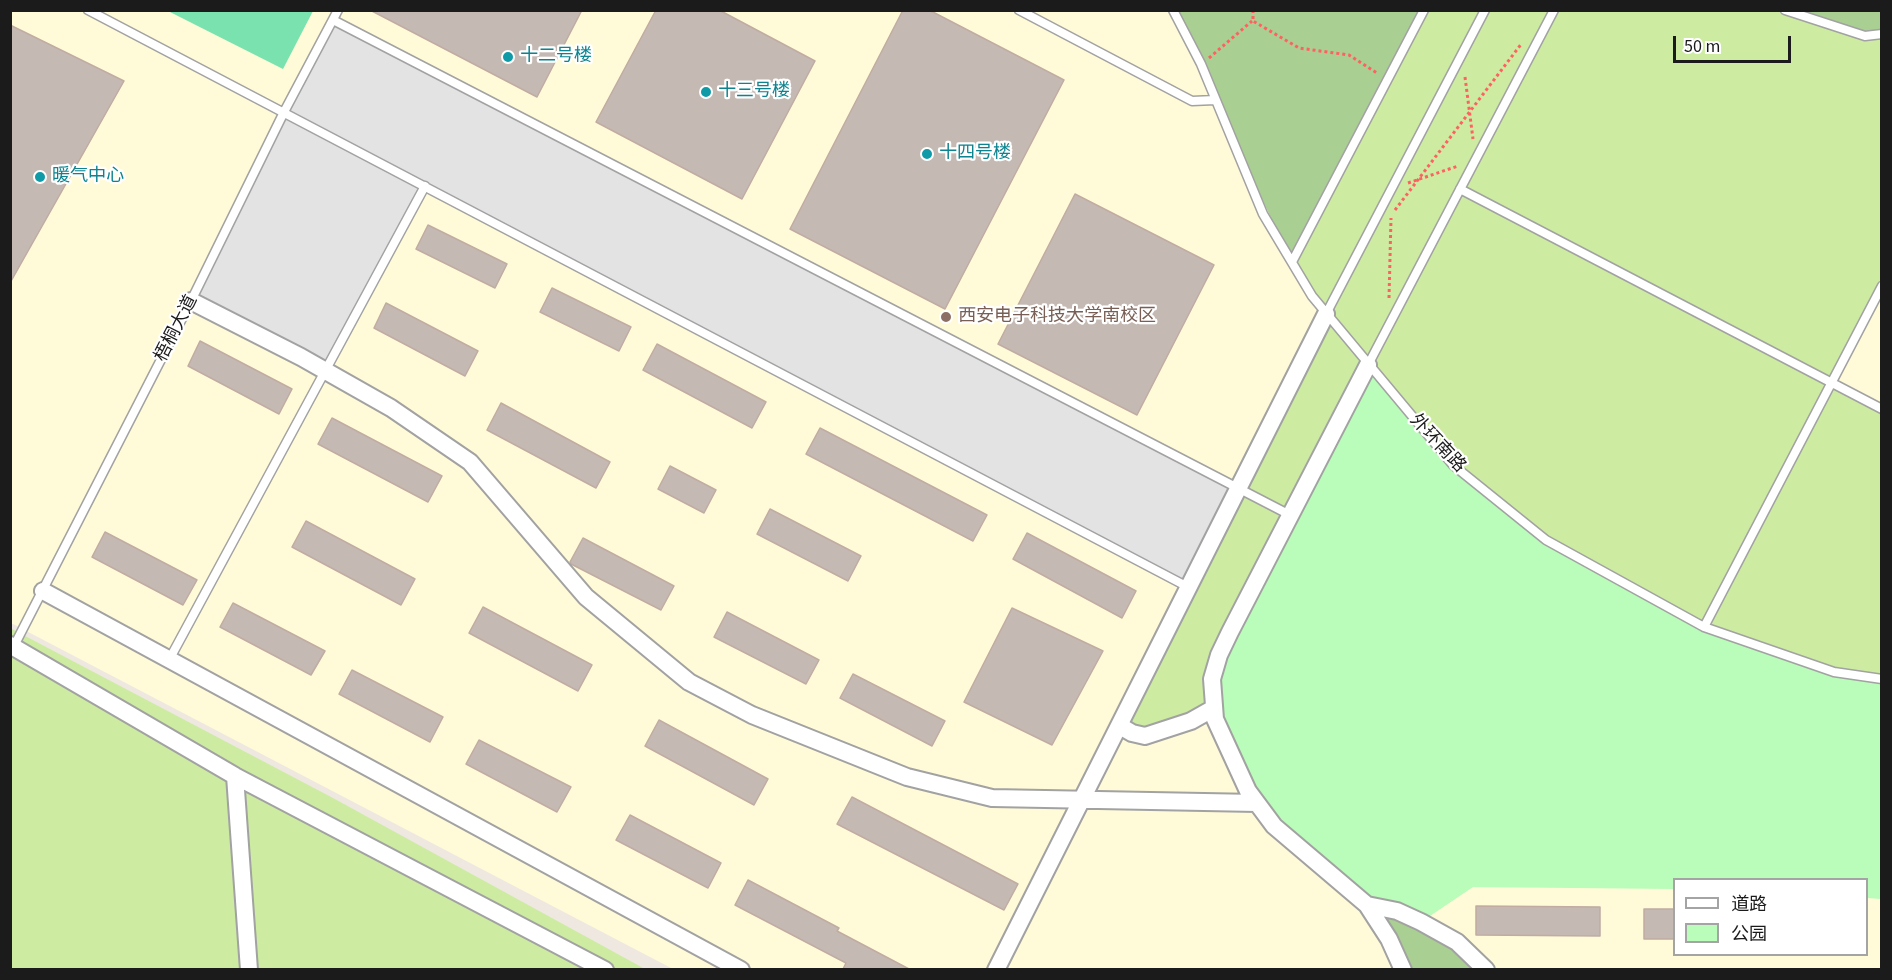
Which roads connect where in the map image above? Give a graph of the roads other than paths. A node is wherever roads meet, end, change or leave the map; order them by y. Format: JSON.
{"nodes":[{"id":1,"x":88,"y":10,"type":"edge"},
{"id":2,"x":338,"y":10,"type":"edge"},
{"id":3,"x":1019,"y":10,"type":"edge"},
{"id":4,"x":1173,"y":10,"type":"edge"},
{"id":5,"x":1425,"y":10,"type":"edge"},
{"id":6,"x":1485,"y":10,"type":"edge"},
{"id":7,"x":1554,"y":10,"type":"edge"},
{"id":8,"x":1785,"y":10,"type":"edge"},
{"id":9,"x":333,"y":20,"type":"junction"},
{"id":10,"x":1881,"y":34,"type":"edge"},
{"id":11,"x":1215,"y":100,"type":"junction"},
{"id":12,"x":284,"y":112,"type":"junction"},
{"id":13,"x":425,"y":186,"type":"junction"},
{"id":14,"x":1460,"y":189,"type":"junction"},
{"id":15,"x":1292,"y":262,"type":"junction"},
{"id":16,"x":1881,"y":286,"type":"edge"},
{"id":17,"x":191,"y":301,"type":"junction"},
{"id":18,"x":1326,"y":314,"type":"junction"},
{"id":19,"x":1368,"y":365,"type":"junction"},
{"id":20,"x":326,"y":371,"type":"junction"},
{"id":21,"x":1831,"y":382,"type":"junction"},
{"id":22,"x":1881,"y":410,"type":"edge"},
{"id":23,"x":1239,"y":488,"type":"junction"},
{"id":24,"x":1290,"y":515,"type":"junction"},
{"id":25,"x":1188,"y":587,"type":"junction"},
{"id":26,"x":43,"y":591,"type":"junction"},
{"id":27,"x":1704,"y":627,"type":"junction"},
{"id":28,"x":12,"y":646,"type":"edge"},
{"id":29,"x":169,"y":660,"type":"junction"},
{"id":30,"x":1881,"y":679,"type":"edge"},
{"id":31,"x":1214,"y":708,"type":"junction"},
{"id":32,"x":1120,"y":726,"type":"junction"},
{"id":33,"x":235,"y":776,"type":"junction"},
{"id":34,"x":1083,"y":801,"type":"junction"},
{"id":35,"x":1257,"y":803,"type":"junction"},
{"id":36,"x":1367,"y":905,"type":"junction"},
{"id":37,"x":249,"y":969,"type":"edge"},
{"id":38,"x":605,"y":969,"type":"edge"},
{"id":39,"x":741,"y":969,"type":"edge"},
{"id":40,"x":996,"y":969,"type":"edge"},
{"id":41,"x":1403,"y":969,"type":"edge"},
{"id":42,"x":1486,"y":969,"type":"edge"}],
"edges":[{"from":1,"to":12,"type":"lane"},
{"from":2,"to":9,"type":"lane","name":"梧桐大道"},
{"from":3,"to":11,"type":"lane"},
{"from":4,"to":11,"type":"lane","name":"外环南路"},
{"from":5,"to":15,"type":"lane"},
{"from":6,"to":18,"type":"lane"},
{"from":7,"to":14,"type":"lane"},
{"from":8,"to":10,"type":"lane"},
{"from":9,"to":12,"type":"lane","name":"梧桐大道"},
{"from":9,"to":23,"type":"lane"},
{"from":11,"to":15,"type":"lane","name":"外环南路"},
{"from":12,"to":13,"type":"lane"},
{"from":12,"to":17,"type":"lane","name":"梧桐大道"},
{"from":13,"to":20,"type":"lane"},
{"from":13,"to":25,"type":"lane"},
{"from":14,"to":19,"type":"lane"},
{"from":14,"to":21,"type":"lane"},
{"from":15,"to":18,"type":"lane","name":"外环南路"},
{"from":16,"to":21,"type":"lane"},
{"from":17,"to":20,"type":"street"},
{"from":17,"to":26,"type":"lane","name":"梧桐大道"},
{"from":18,"to":19,"type":"lane","name":"外环南路"},
{"from":18,"to":23,"type":"street"},
{"from":19,"to":24,"type":"street"},
{"from":19,"to":27,"type":"lane","name":"外环南路"},
{"from":20,"to":29,"type":"lane"},
{"from":20,"to":34,"type":"street"},
{"from":21,"to":22,"type":"lane"},
{"from":21,"to":27,"type":"lane"},
{"from":23,"to":24,"type":"lane"},
{"from":23,"to":25,"type":"street"},
{"from":24,"to":31,"type":"street"},
{"from":25,"to":32,"type":"street"},
{"from":26,"to":28,"type":"lane","name":"梧桐大道"},
{"from":26,"to":29,"type":"street"},
{"from":27,"to":30,"type":"lane","name":"外环南路"},
{"from":28,"to":33,"type":"street"},
{"from":29,"to":39,"type":"street"},
{"from":31,"to":32,"type":"street"},
{"from":31,"to":35,"type":"street"},
{"from":32,"to":34,"type":"street"},
{"from":33,"to":37,"type":"street"},
{"from":33,"to":38,"type":"street"},
{"from":34,"to":35,"type":"street"},
{"from":34,"to":40,"type":"street"},
{"from":35,"to":36,"type":"street"},
{"from":36,"to":41,"type":"street"},
{"from":36,"to":42,"type":"street"}]}
